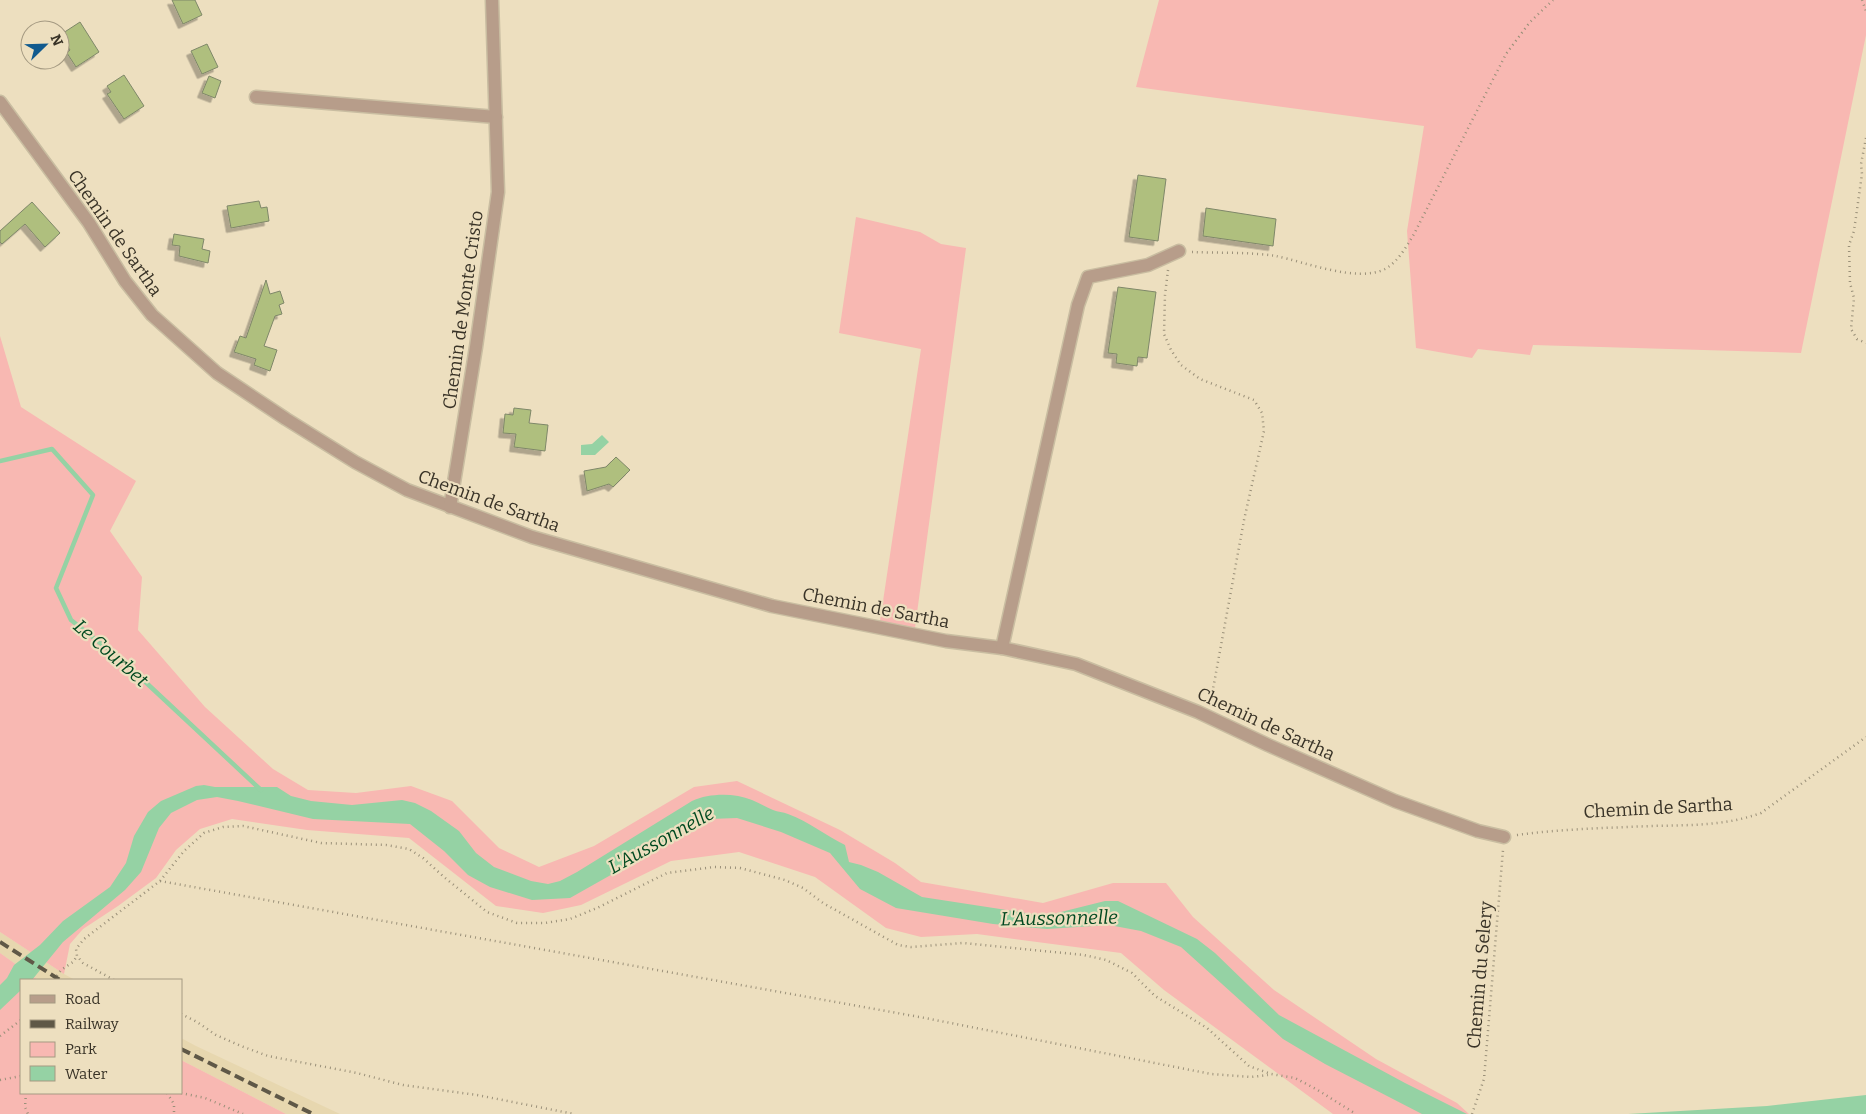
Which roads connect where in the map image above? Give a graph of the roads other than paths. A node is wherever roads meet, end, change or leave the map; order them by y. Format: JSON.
{"nodes":[{"id":1,"x":492,"y":0,"type":"edge"},
{"id":2,"x":256,"y":97,"type":"dead end"},
{"id":3,"x":0,"y":102,"type":"edge"},
{"id":4,"x":496,"y":117,"type":"junction"},
{"id":5,"x":1179,"y":251,"type":"road end"},
{"id":6,"x":450,"y":507,"type":"junction"},
{"id":7,"x":1002,"y":648,"type":"junction"},
{"id":8,"x":1504,"y":837,"type":"road end"}],
"edges":[{"from":1,"to":4,"type":"street","name":"Chemin de Monte Cristo"},
{"from":2,"to":4,"type":"street"},
{"from":3,"to":6,"type":"street","name":"Chemin de Sartha"},
{"from":4,"to":6,"type":"street","name":"Chemin de Monte Cristo"},
{"from":5,"to":7,"type":"street"},
{"from":6,"to":7,"type":"street","name":"Chemin de Sartha"},
{"from":7,"to":8,"type":"street","name":"Chemin de Sartha"}]}
